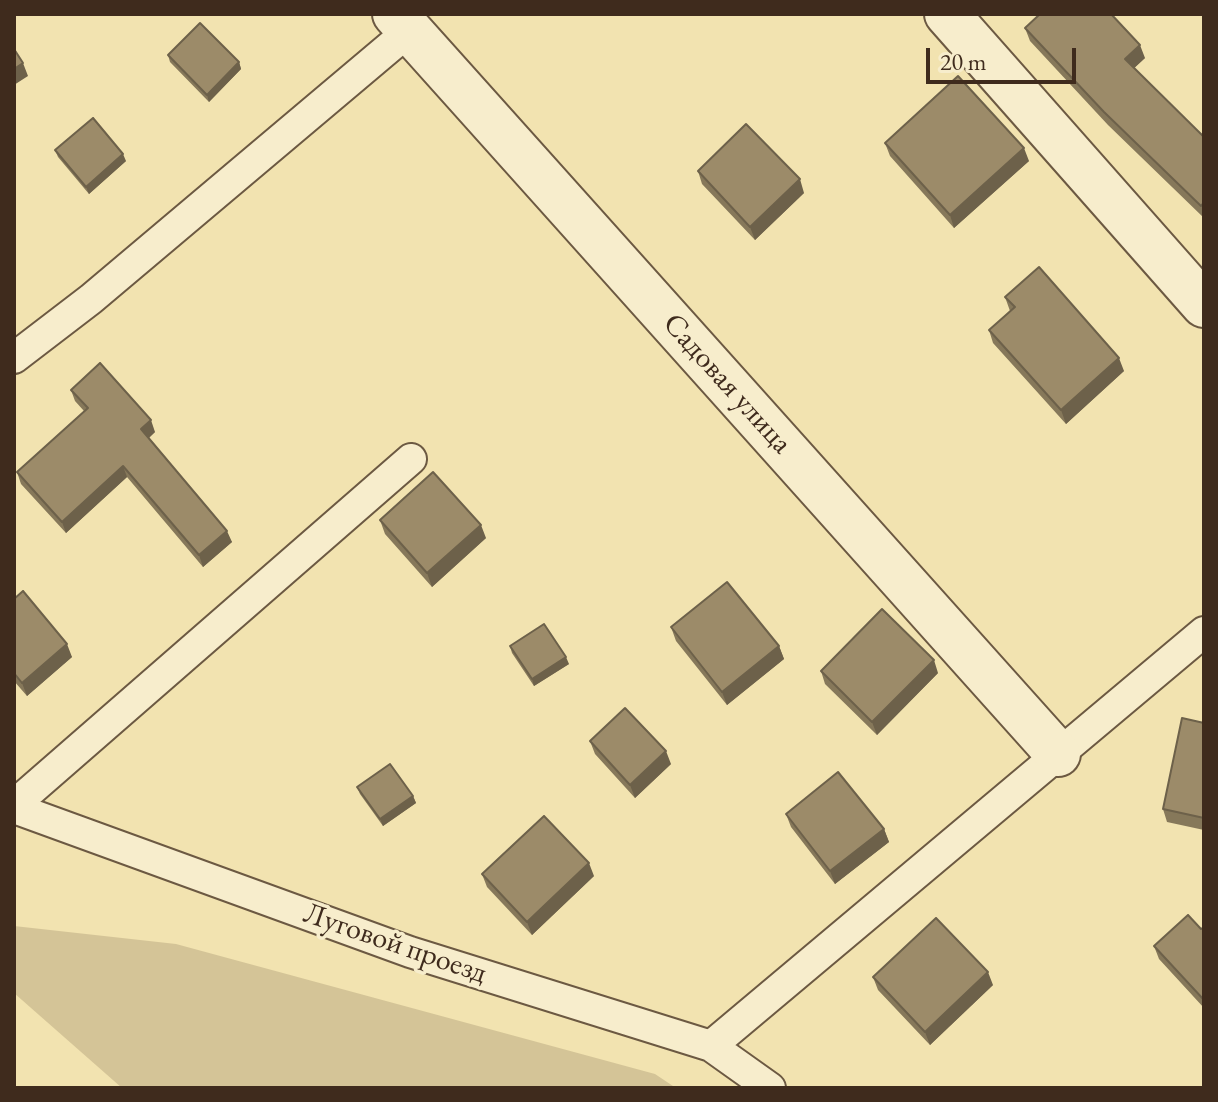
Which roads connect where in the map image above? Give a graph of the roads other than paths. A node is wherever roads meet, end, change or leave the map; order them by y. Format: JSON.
{"nodes":[{"id":1,"x":947,"y":14,"type":"edge"},
{"id":2,"x":402,"y":22,"type":"edge"},
{"id":3,"x":1204,"y":305,"type":"edge"},
{"id":4,"x":14,"y":358,"type":"edge"},
{"id":5,"x":411,"y":459,"type":"dead end"},
{"id":6,"x":1204,"y":632,"type":"edge"},
{"id":7,"x":1058,"y":754,"type":"junction"},
{"id":8,"x":14,"y":807,"type":"edge"},
{"id":9,"x":711,"y":1046,"type":"junction"},
{"id":10,"x":770,"y":1088,"type":"edge"}],
"edges":[{"from":1,"to":3,"type":"street"},
{"from":2,"to":4,"type":"lane"},
{"from":2,"to":7,"type":"street","name":"Садовая улица"},
{"from":5,"to":8,"type":"lane"},
{"from":6,"to":7,"type":"lane"},
{"from":7,"to":9,"type":"lane"},
{"from":8,"to":9,"type":"lane","name":"Луговой проезд"},
{"from":9,"to":10,"type":"lane","name":"Луговой проезд"}]}
